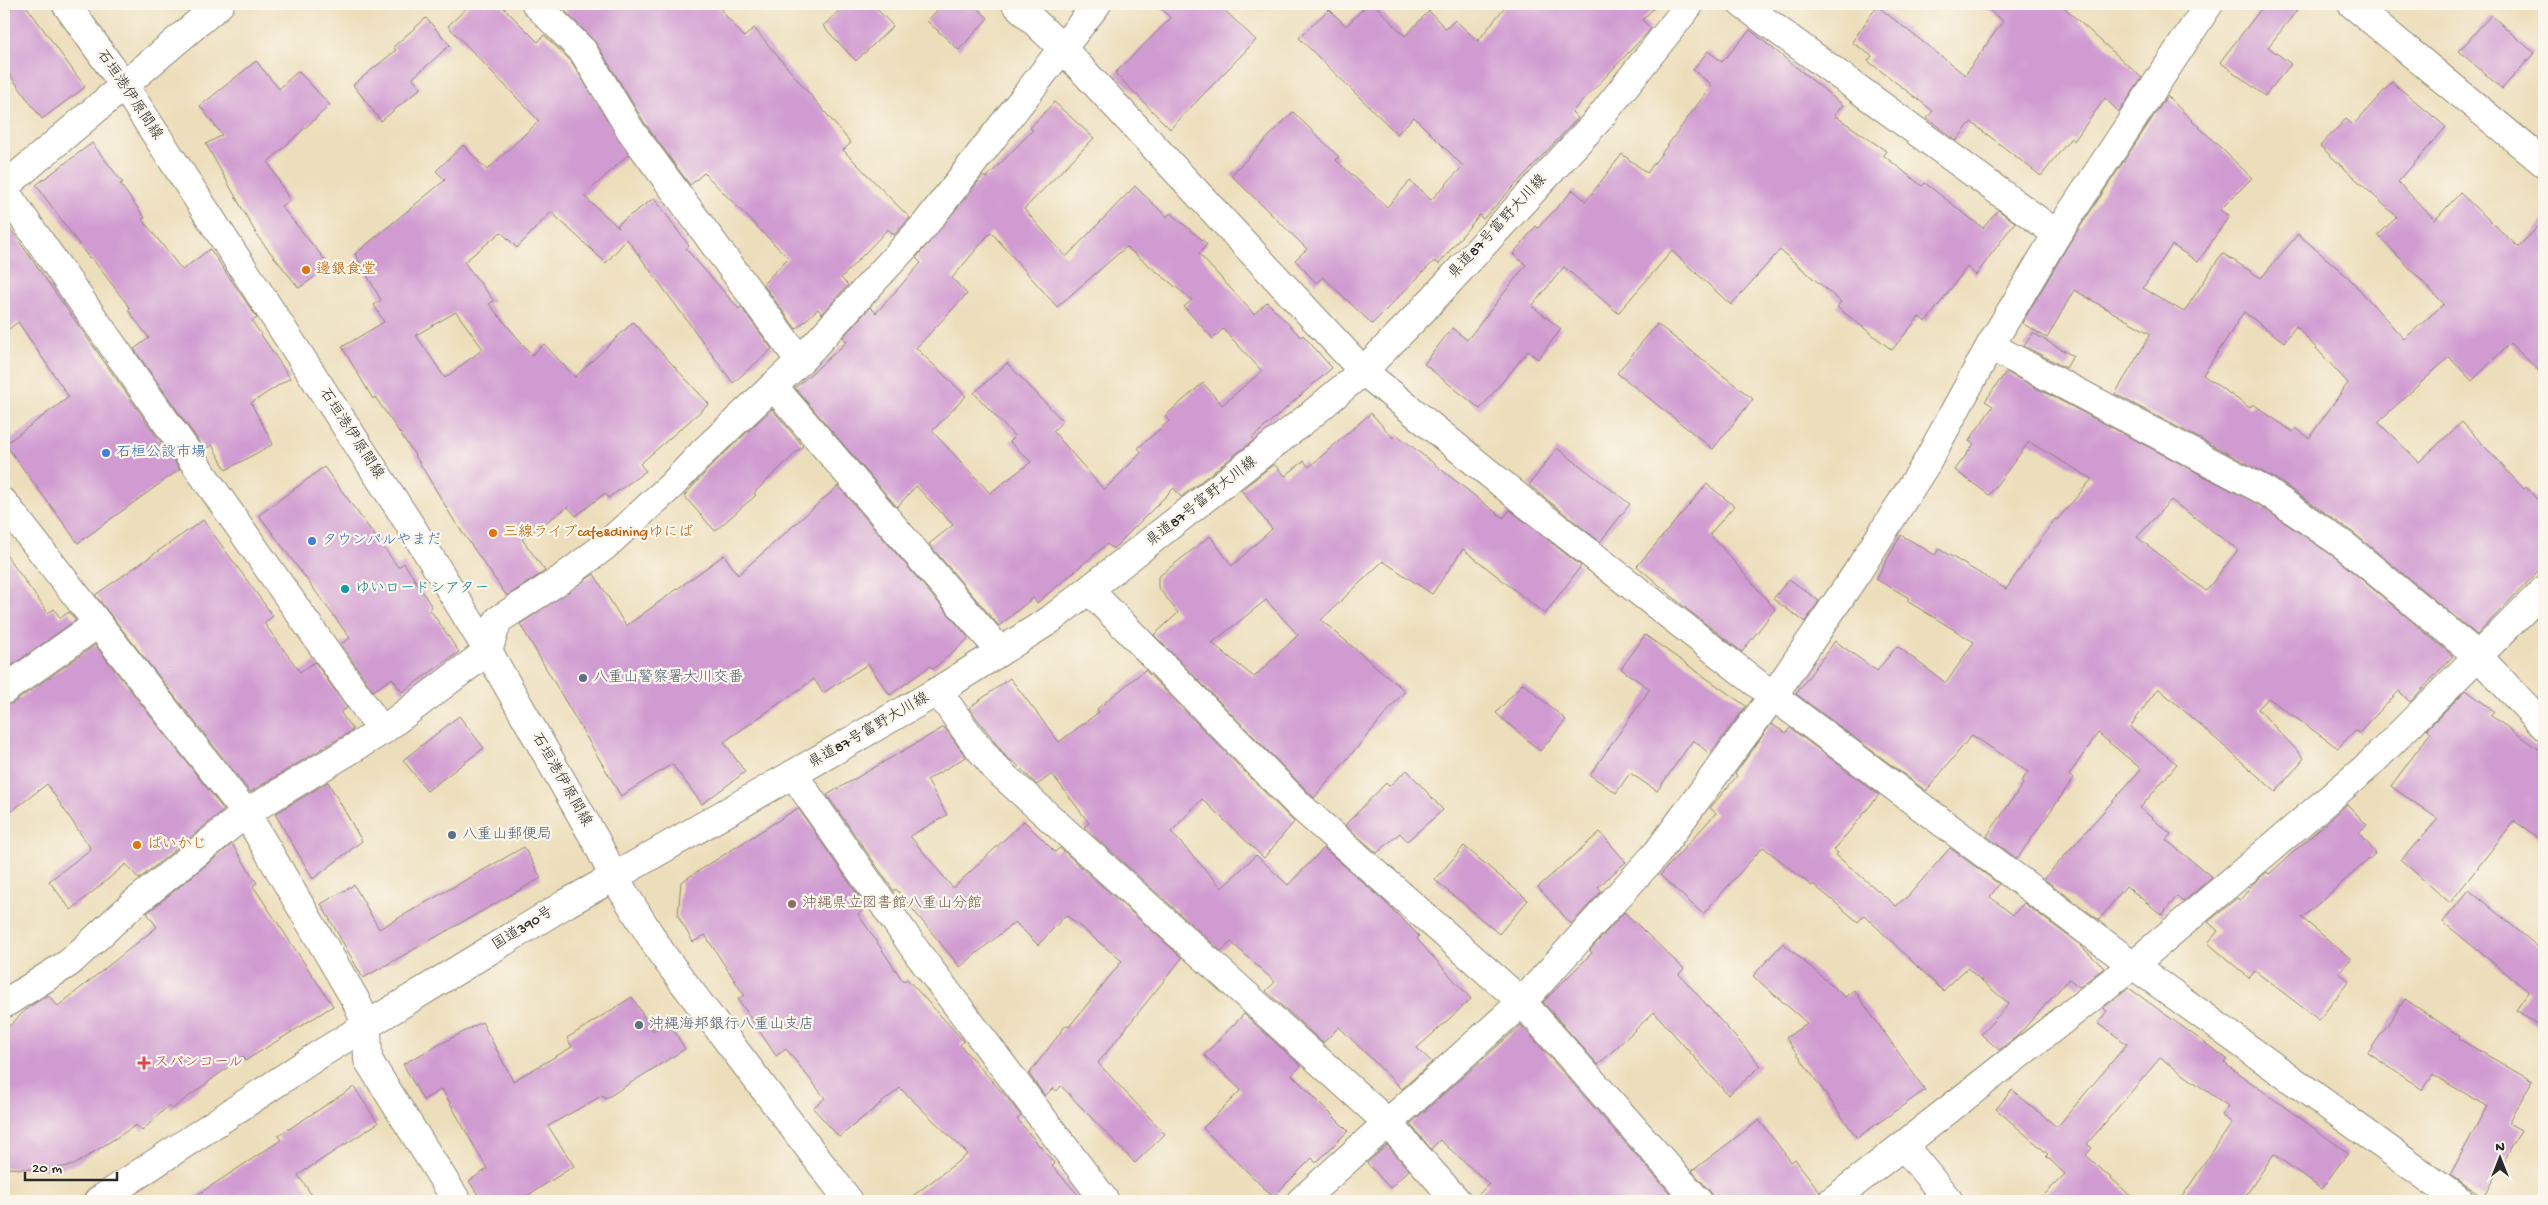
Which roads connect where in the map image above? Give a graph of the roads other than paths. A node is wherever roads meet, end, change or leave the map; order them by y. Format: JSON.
{"nodes":[{"id":1,"x":66,"y":4,"type":"edge"},
{"id":2,"x":220,"y":4,"type":"edge"},
{"id":3,"x":536,"y":4,"type":"edge"},
{"id":4,"x":1016,"y":4,"type":"edge"},
{"id":5,"x":1097,"y":4,"type":"edge"},
{"id":6,"x":1690,"y":4,"type":"edge"},
{"id":7,"x":1742,"y":4,"type":"edge"},
{"id":8,"x":2209,"y":4,"type":"edge"},
{"id":9,"x":2352,"y":4,"type":"edge"},
{"id":10,"x":1062,"y":48,"type":"junction"},
{"id":11,"x":124,"y":84,"type":"junction"},
{"id":12,"x":2544,"y":163,"type":"edge"},
{"id":13,"x":4,"y":189,"type":"edge"},
{"id":14,"x":2057,"y":234,"type":"junction"},
{"id":15,"x":1990,"y":346,"type":"junction"},
{"id":16,"x":800,"y":361,"type":"junction"},
{"id":17,"x":1363,"y":371,"type":"junction"},
{"id":18,"x":773,"y":386,"type":"junction"},
{"id":19,"x":4,"y":503,"type":"edge"},
{"id":20,"x":1089,"y":590,"type":"junction"},
{"id":21,"x":2544,"y":590,"type":"edge"},
{"id":22,"x":97,"y":624,"type":"junction"},
{"id":23,"x":488,"y":651,"type":"junction"},
{"id":24,"x":1000,"y":651,"type":"junction"},
{"id":25,"x":2478,"y":656,"type":"junction"},
{"id":26,"x":4,"y":690,"type":"edge"},
{"id":27,"x":938,"y":691,"type":"junction"},
{"id":28,"x":1773,"y":696,"type":"junction"},
{"id":29,"x":2544,"y":726,"type":"edge"},
{"id":30,"x":382,"y":731,"type":"junction"},
{"id":31,"x":794,"y":774,"type":"junction"},
{"id":32,"x":246,"y":813,"type":"junction"},
{"id":33,"x":614,"y":878,"type":"junction"},
{"id":34,"x":2134,"y":965,"type":"junction"},
{"id":35,"x":1522,"y":1002,"type":"junction"},
{"id":36,"x":4,"y":1004,"type":"edge"},
{"id":37,"x":367,"y":1026,"type":"junction"},
{"id":38,"x":1388,"y":1123,"type":"junction"},
{"id":39,"x":1903,"y":1145,"type":"junction"},
{"id":40,"x":101,"y":1200,"type":"edge"},
{"id":41,"x":457,"y":1201,"type":"edge"},
{"id":42,"x":849,"y":1201,"type":"edge"},
{"id":43,"x":1105,"y":1201,"type":"edge"},
{"id":44,"x":1300,"y":1201,"type":"edge"},
{"id":45,"x":1457,"y":1201,"type":"edge"},
{"id":46,"x":1698,"y":1201,"type":"edge"},
{"id":47,"x":1832,"y":1201,"type":"edge"},
{"id":48,"x":1949,"y":1201,"type":"edge"},
{"id":49,"x":2460,"y":1201,"type":"edge"}],
"edges":[{"from":1,"to":11,"type":"main road","name":"石垣港伊原間線"},
{"from":2,"to":11,"type":"main road"},
{"from":3,"to":16,"type":"main road"},
{"from":4,"to":10,"type":"main road"},
{"from":5,"to":10,"type":"main road"},
{"from":6,"to":17,"type":"main road","name":"県道87号富野大川線"},
{"from":7,"to":14,"type":"main road"},
{"from":8,"to":14,"type":"main road"},
{"from":9,"to":12,"type":"main road"},
{"from":10,"to":16,"type":"main road"},
{"from":10,"to":17,"type":"main road"},
{"from":11,"to":13,"type":"main road"},
{"from":11,"to":23,"type":"main road","name":"石垣港伊原間線"},
{"from":13,"to":30,"type":"main road"},
{"from":14,"to":15,"type":"main road"},
{"from":15,"to":25,"type":"main road"},
{"from":15,"to":28,"type":"main road"},
{"from":16,"to":18,"type":"main road"},
{"from":17,"to":20,"type":"main road","name":"県道87号富野大川線"},
{"from":17,"to":28,"type":"main road"},
{"from":18,"to":23,"type":"main road"},
{"from":18,"to":24,"type":"main road"},
{"from":19,"to":22,"type":"main road"},
{"from":20,"to":24,"type":"main road","name":"県道87号富野大川線"},
{"from":20,"to":35,"type":"main road"},
{"from":21,"to":25,"type":"main road"},
{"from":22,"to":26,"type":"main road"},
{"from":22,"to":32,"type":"main road"},
{"from":23,"to":30,"type":"main road"},
{"from":23,"to":33,"type":"main road","name":"石垣港伊原間線"},
{"from":24,"to":27,"type":"main road","name":"県道87号富野大川線"},
{"from":25,"to":29,"type":"main road"},
{"from":25,"to":34,"type":"main road"},
{"from":27,"to":31,"type":"main road","name":"県道87号富野大川線"},
{"from":27,"to":38,"type":"main road"},
{"from":28,"to":34,"type":"main road"},
{"from":28,"to":35,"type":"main road"},
{"from":30,"to":32,"type":"main road"},
{"from":31,"to":33,"type":"main road","name":"県道87号富野大川線"},
{"from":31,"to":43,"type":"main road"},
{"from":32,"to":36,"type":"main road"},
{"from":32,"to":37,"type":"main road"},
{"from":33,"to":37,"type":"main road","name":"国道390号"},
{"from":33,"to":42,"type":"main road"},
{"from":34,"to":39,"type":"main road"},
{"from":34,"to":49,"type":"main road"},
{"from":35,"to":38,"type":"main road"},
{"from":35,"to":46,"type":"main road"},
{"from":37,"to":40,"type":"main road","name":"国道390号"},
{"from":37,"to":41,"type":"main road"},
{"from":38,"to":44,"type":"main road"},
{"from":38,"to":45,"type":"main road"},
{"from":39,"to":47,"type":"main road"},
{"from":39,"to":48,"type":"main road"}]}
